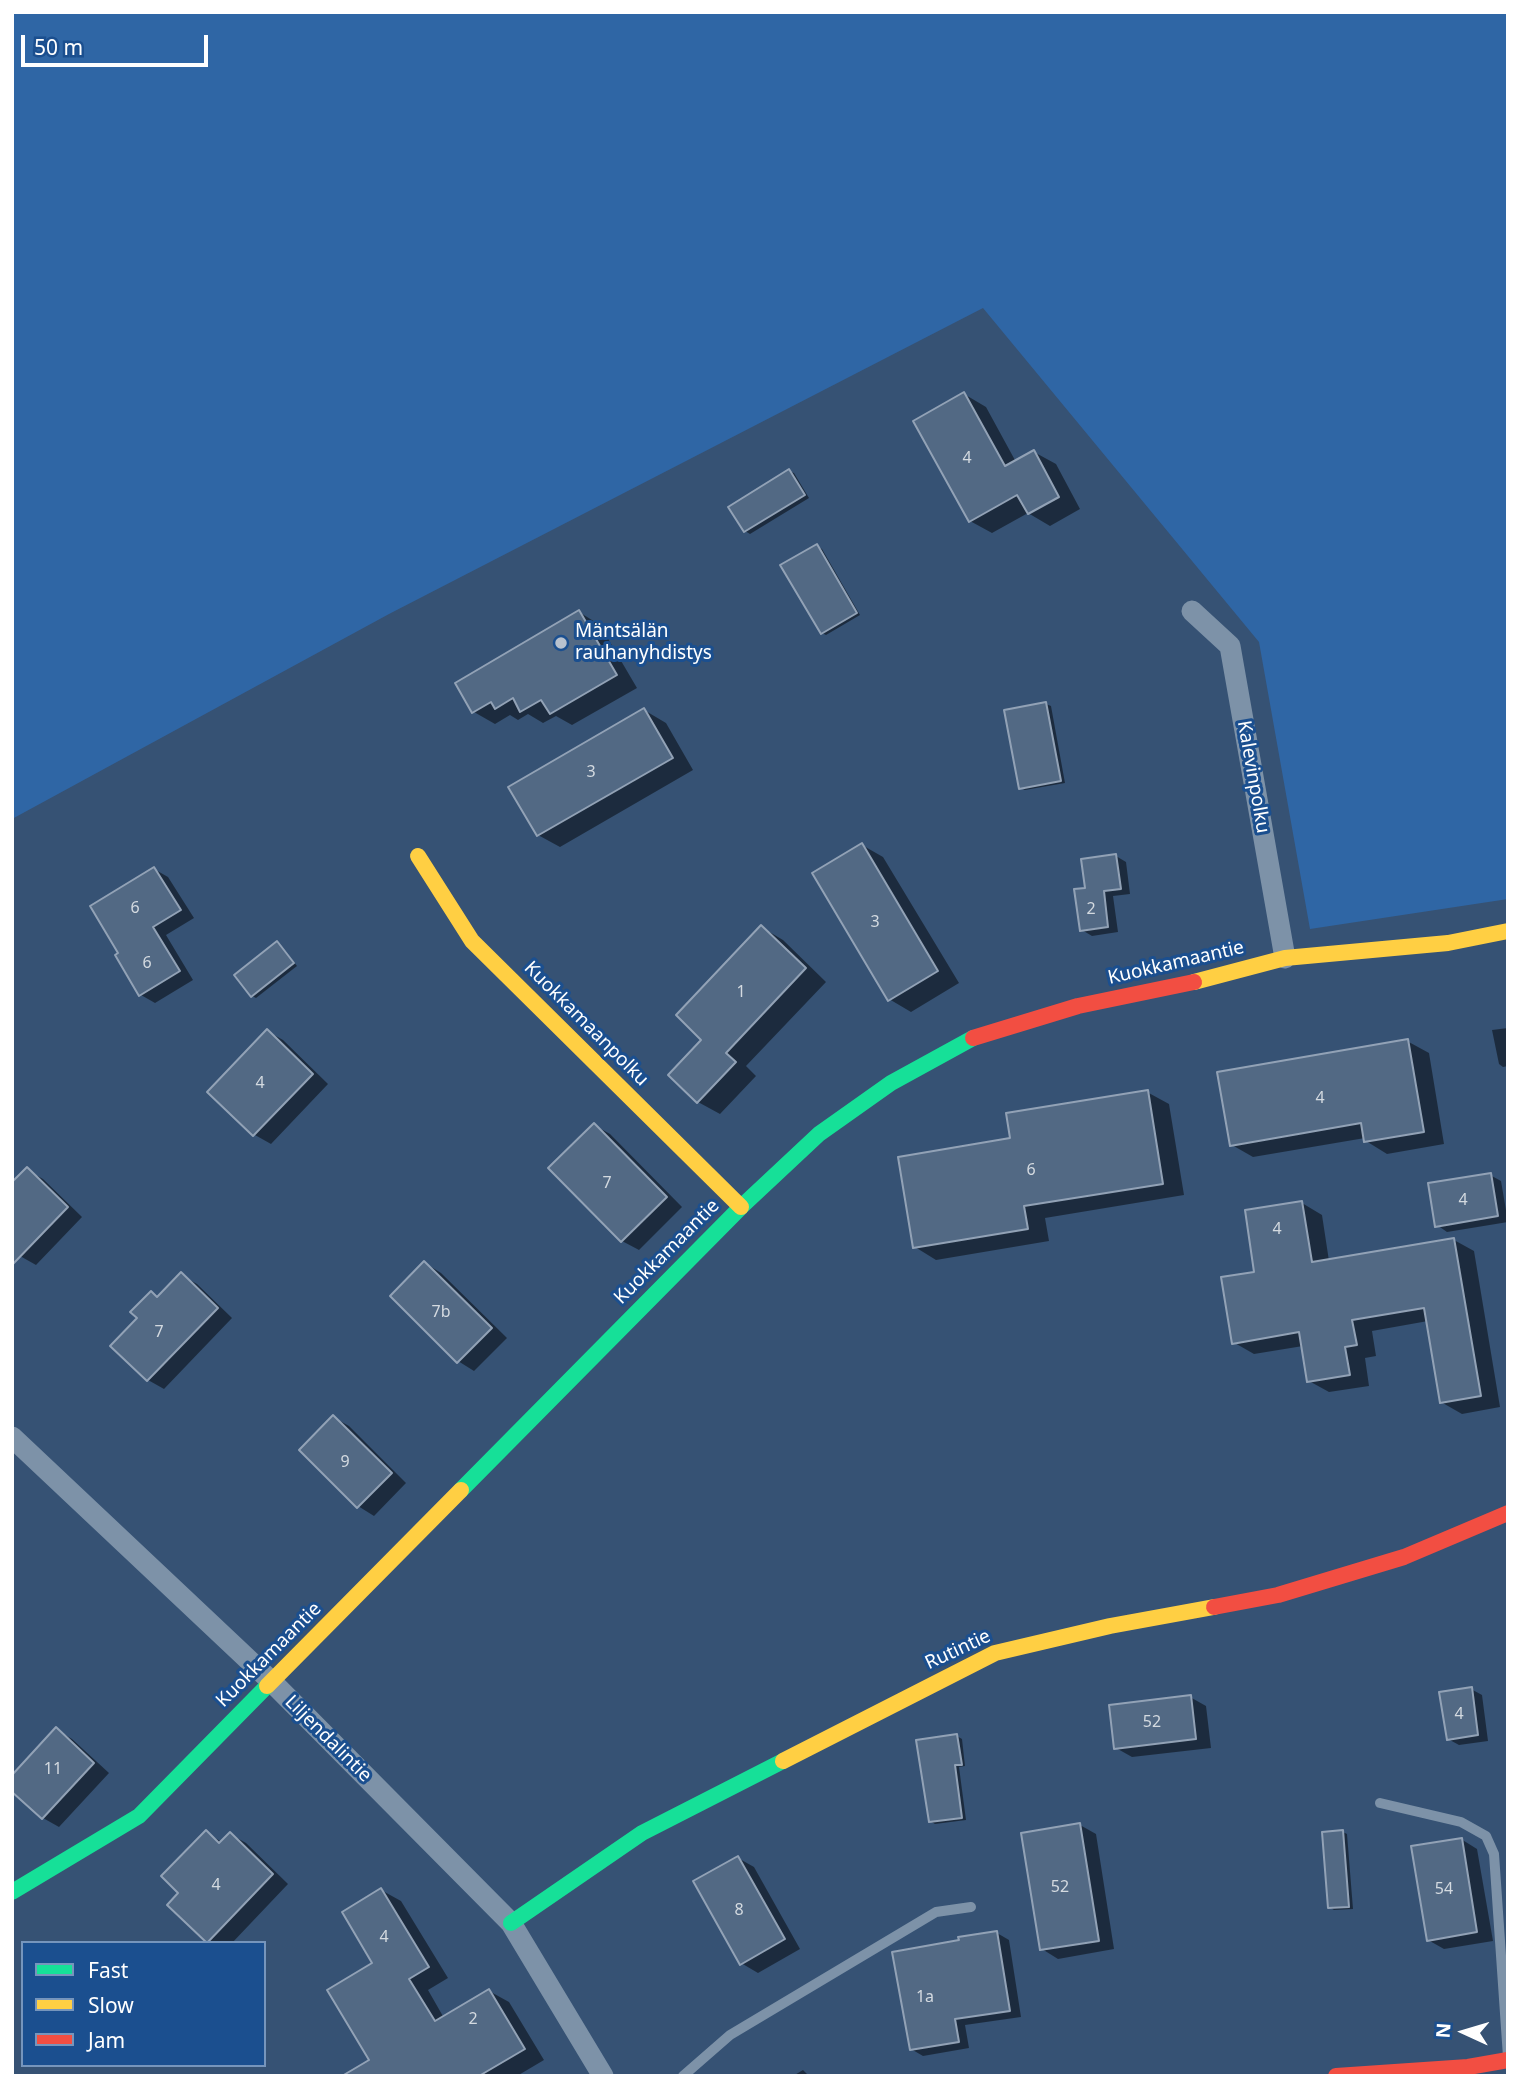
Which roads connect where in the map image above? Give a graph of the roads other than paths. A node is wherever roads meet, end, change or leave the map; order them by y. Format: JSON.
{"nodes":[{"id":1,"x":1192,"y":611,"type":"dead end"},
{"id":2,"x":418,"y":856,"type":"dead end"},
{"id":3,"x":1508,"y":931,"type":"edge"},
{"id":4,"x":1285,"y":958,"type":"junction"},
{"id":5,"x":741,"y":1207,"type":"junction"},
{"id":6,"x":12,"y":1437,"type":"edge"},
{"id":7,"x":1508,"y":1513,"type":"edge"},
{"id":8,"x":272,"y":1682,"type":"junction"},
{"id":9,"x":1380,"y":1803,"type":"dead end"},
{"id":10,"x":12,"y":1892,"type":"edge"},
{"id":11,"x":971,"y":1907,"type":"dead end"},
{"id":12,"x":511,"y":1923,"type":"junction"},
{"id":13,"x":1508,"y":2060,"type":"edge"},
{"id":14,"x":603,"y":2076,"type":"edge"},
{"id":15,"x":682,"y":2076,"type":"edge"},
{"id":16,"x":1336,"y":2076,"type":"edge"}],
"edges":[{"from":1,"to":4,"type":"street","name":"Kalevinpolku"},
{"from":2,"to":5,"type":"street","name":"Kuokkamaanpolku"},
{"from":3,"to":4,"type":"street","name":"Kuokkamaantie"},
{"from":4,"to":5,"type":"street","name":"Kuokkamaantie"},
{"from":5,"to":8,"type":"street","name":"Kuokkamaantie"},
{"from":6,"to":8,"type":"street","name":"Liljendalintie"},
{"from":7,"to":12,"type":"street","name":"Rutintie"},
{"from":8,"to":10,"type":"street","name":"Kuokkamaantie"},
{"from":8,"to":12,"type":"street","name":"Liljendalintie"},
{"from":9,"to":13,"type":"lane"},
{"from":11,"to":15,"type":"lane"},
{"from":12,"to":14,"type":"street","name":"Liljendalintie"},
{"from":13,"to":16,"type":"street"}]}
